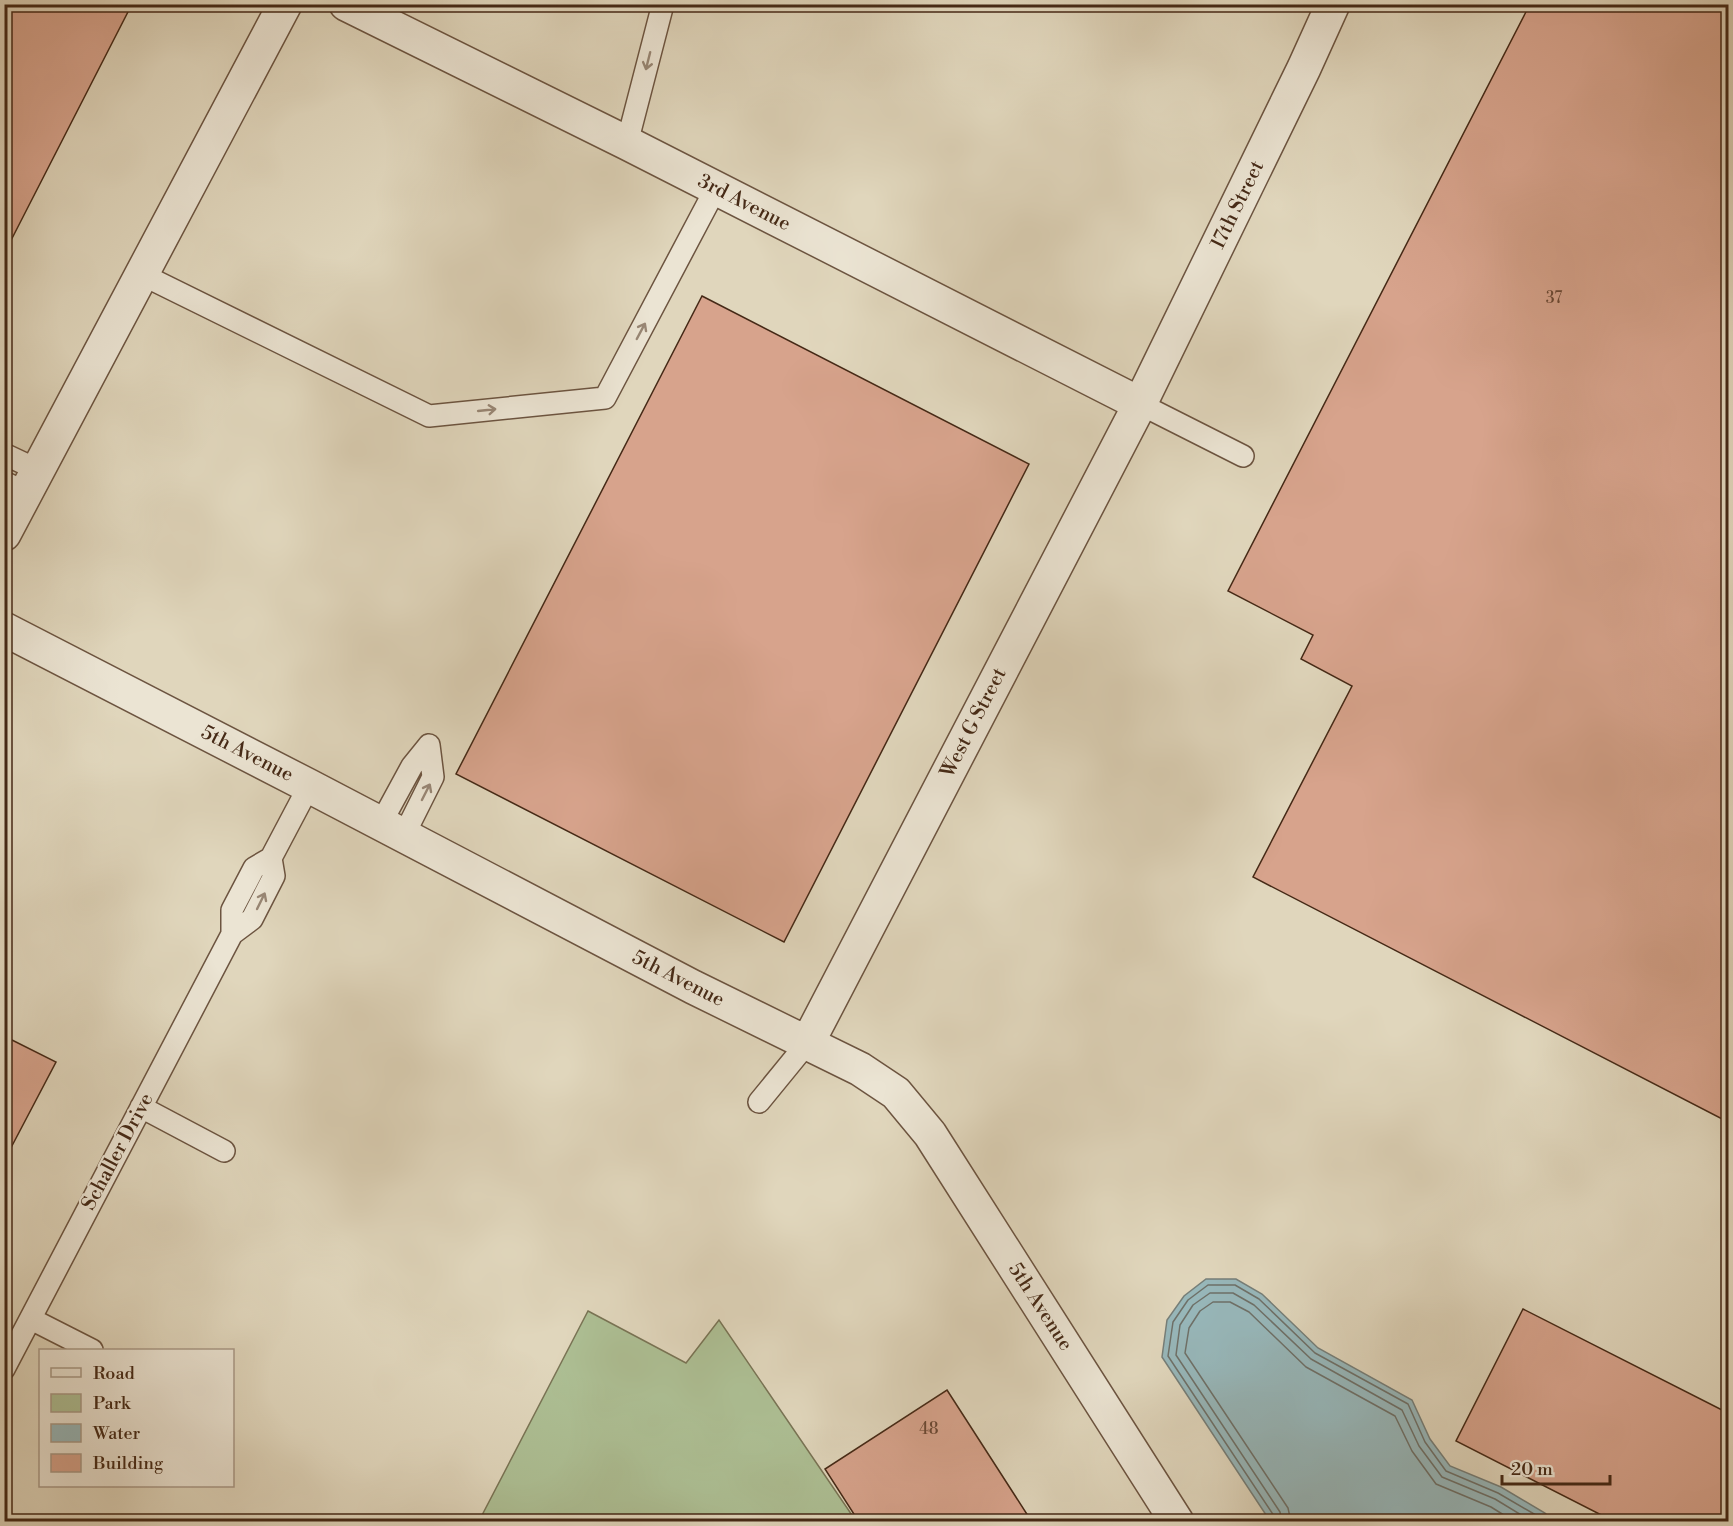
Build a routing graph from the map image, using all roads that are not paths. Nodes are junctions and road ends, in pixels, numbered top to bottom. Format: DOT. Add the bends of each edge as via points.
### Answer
graph roads {
  1 [pos="285,4"];
  2 [pos="346,4"];
  3 [pos="663,4"];
  4 [pos="1333,4"];
  5 [pos="627,143"];
  6 [pos="716,188"];
  7 [pos="143,274"];
  8 [pos="1140,404"];
  9 [pos="4,454"];
  10 [pos="1243,456"];
  11 [pos="23,482"];
  12 [pos="4,534"];
  13 [pos="4,629"];
  14 [pos="309,786"];
  15 [pos="808,1042"];
  16 [pos="759,1102"];
  17 [pos="141,1107"];
  18 [pos="224,1151"];
  19 [pos="31,1318"];
  20 [pos="90,1349"];
  21 [pos="4,1369"];
  22 [pos="1177,1521"];
  1 -- 7 [label="street"];
  2 -- 5 [label="street, 3rd Avenue"];
  3 -- 5 [label="lane, one-way"];
  4 -- 8 [label="street, 17th Street"];
  5 -- 6 [label="street, 3rd Avenue"];
  7 -- 6 [label="lane, one-way" via="429,416 605,398"];
  6 -- 8 [label="street, 3rd Avenue"];
  7 -- 11 [label="street"];
  8 -- 10 [label="lane"];
  8 -- 15 [label="street, West G Street"];
  9 -- 11 [label="lane"];
  11 -- 12 [label="street"];
  13 -- 14 [label="street, 5th Avenue"];
  14 -- 15 [label="street, 5th Avenue" via="693,987"];
  14 -- 17 [label="lane, Schaller Drive" via="271,858 254,868 232,910 232,934"];
  15 -- 16 [label="lane"];
  15 -- 22 [label="street, 5th Avenue" via="896,1093 930,1134"];
  17 -- 18 [label="lane"];
  17 -- 19 [label="lane, Schaller Drive"];
  19 -- 20 [label="lane"];
  19 -- 21 [label="lane, Schaller Drive"];
}
